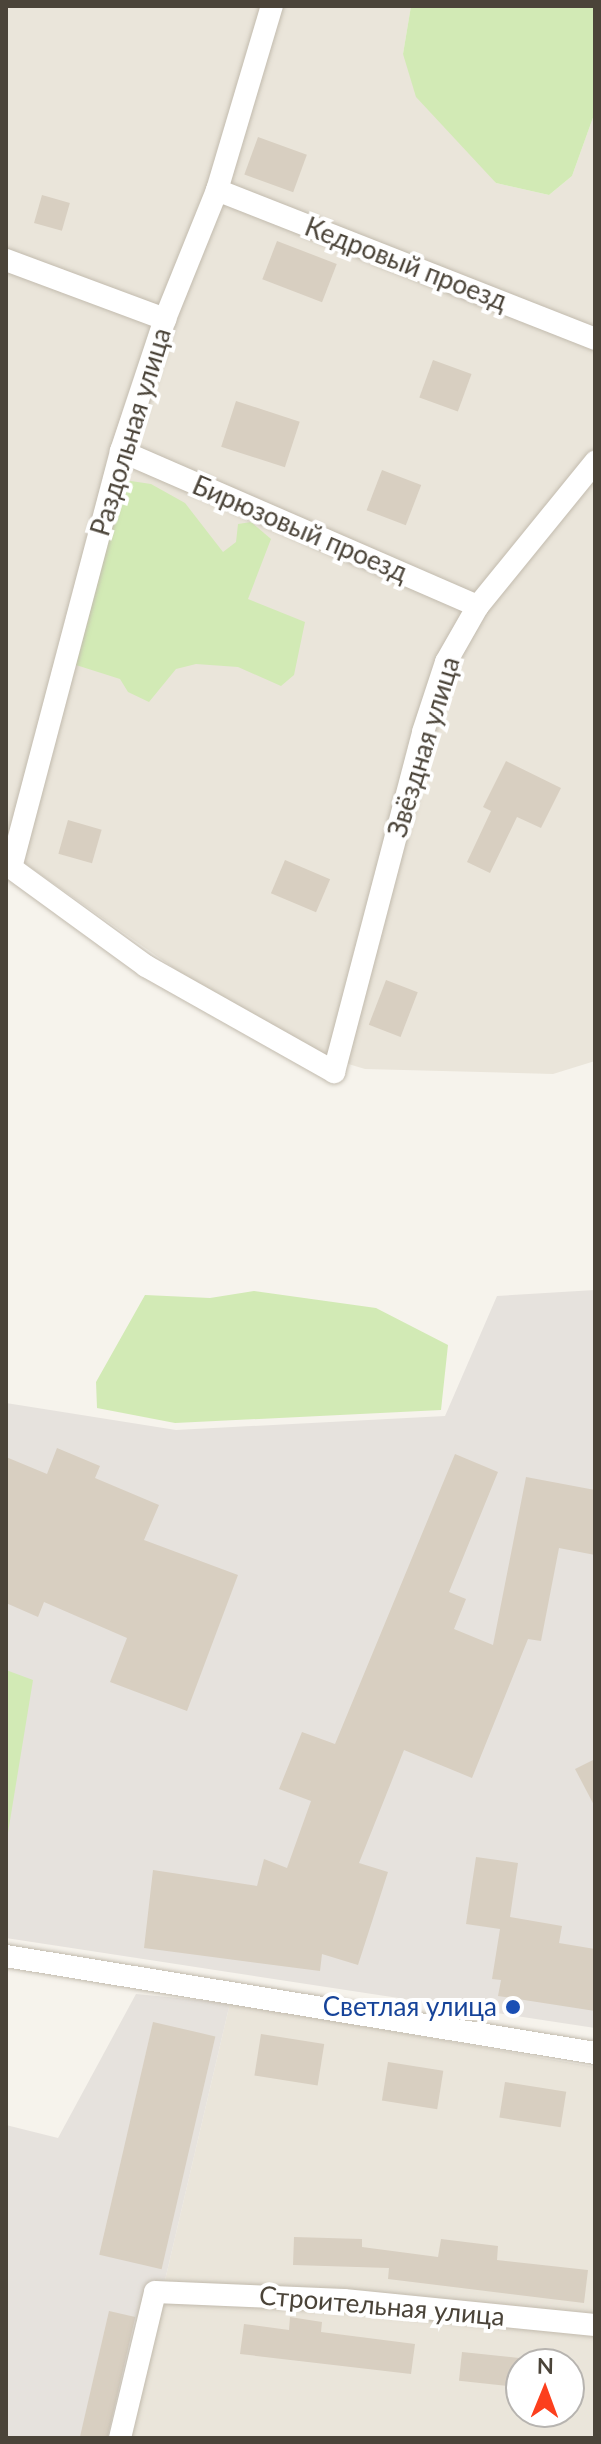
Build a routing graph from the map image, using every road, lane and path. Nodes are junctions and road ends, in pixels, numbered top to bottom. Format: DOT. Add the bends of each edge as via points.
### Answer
graph roads {
  1 [pos="272,6"];
  2 [pos="217,190"];
  3 [pos="6,260"];
  4 [pos="165,319"];
  5 [pos="595,339"];
  6 [pos="121,451"];
  7 [pos="595,462"];
  8 [pos="478,606"];
  9 [pos="9,864"];
  10 [pos="6,1956"];
  11 [pos="595,2053"];
  12 [pos="595,2325"];
  13 [pos="120,2438"];
  1 -- 2 [label="street, Раздольная улица"];
  2 -- 4 [label="street, Раздольная улица"];
  2 -- 5 [label="street, Кедровый проезд"];
  3 -- 4 [label="street"];
  4 -- 6 [label="street, Раздольная улица"];
  6 -- 8 [label="street, Бирюзовый проезд"];
  6 -- 9 [label="street, Раздольная улица"];
  7 -- 8 [label="street, Звёздная улица"];
  8 -- 9 [label="street, Звёздная улица" via="446,662 423,732 334,1072 146,966"];
  10 -- 11 [label="street"];
  12 -- 13 [label="street, Строительная улица" via="344,2300 155,2292"];
}
